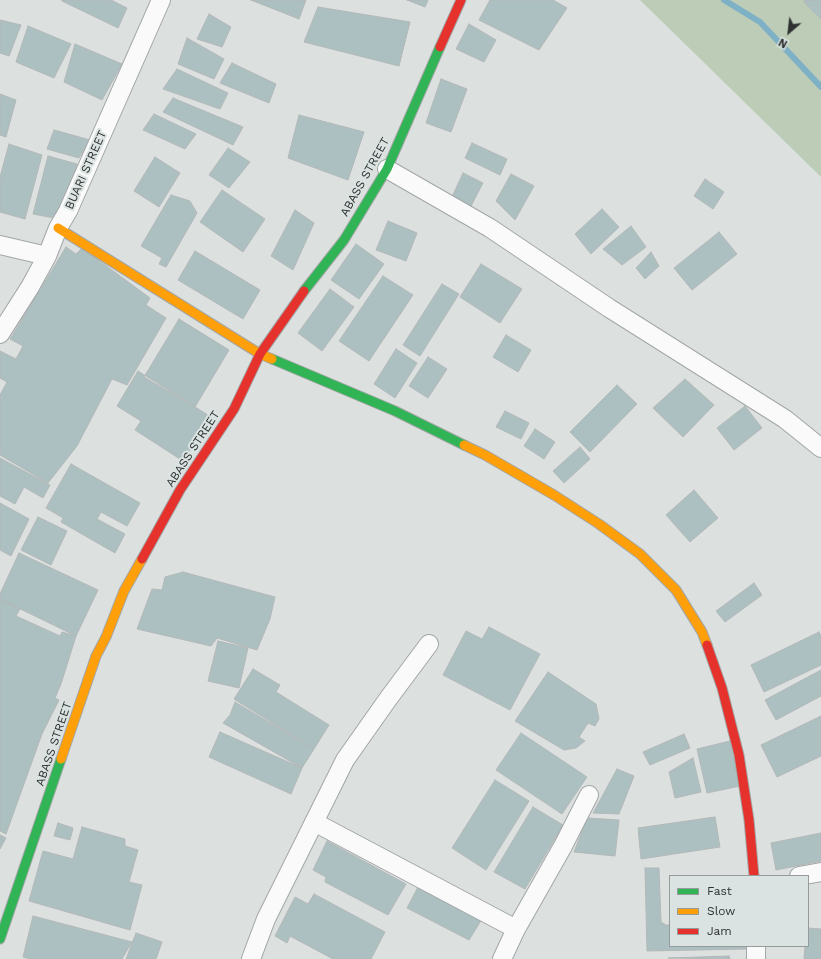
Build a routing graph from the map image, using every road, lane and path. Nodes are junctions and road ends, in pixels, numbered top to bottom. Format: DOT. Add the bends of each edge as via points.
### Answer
graph roads {
  1 [pos="161,0"];
  2 [pos="461,0"];
  3 [pos="386,169"];
  4 [pos="58,228"];
  5 [pos="0,245"];
  6 [pos="47,256"];
  7 [pos="0,334"];
  8 [pos="260,354"];
  9 [pos="821,448"];
  10 [pos="429,644"];
  11 [pos="589,795"];
  12 [pos="314,822"];
  13 [pos="821,872"];
  14 [pos="754,875"];
  15 [pos="804,875"];
  16 [pos="516,929"];
  17 [pos="1,932"];
  18 [pos="756,947"];
  19 [pos="251,959"];
  20 [pos="502,959"];
  21 [pos="756,959"];
  1 -- 4 [label="street, BUARI STREET" via="68,211"];
  2 -- 3 [label="street, ABASS STREET"];
  3 -- 8 [label="street, ABASS STREET" via="344,240"];
  3 -- 9 [label="street" via="490,228 609,308 785,419"];
  4 -- 6 [label="street, BUARI STREET"];
  4 -- 8 [label="street"];
  5 -- 6 [label="street"];
  6 -- 7 [label="street, BUARI STREET"];
  8 -- 14 [label="street" via="395,411 485,455 599,524 640,554 676,590 702,632 722,688 740,755"];
  8 -- 17 [label="street, ABASS STREET" via="234,409 180,490 124,591 96,656"];
  10 -- 12 [label="street" via="345,760"];
  11 -- 16 [label="street"];
  12 -- 16 [label="street"];
  12 -- 19 [label="street" via="266,919"];
  13 -- 15 [label="street"];
  16 -- 20 [label="street"];
  18 -- 21 [label="street"];
}
